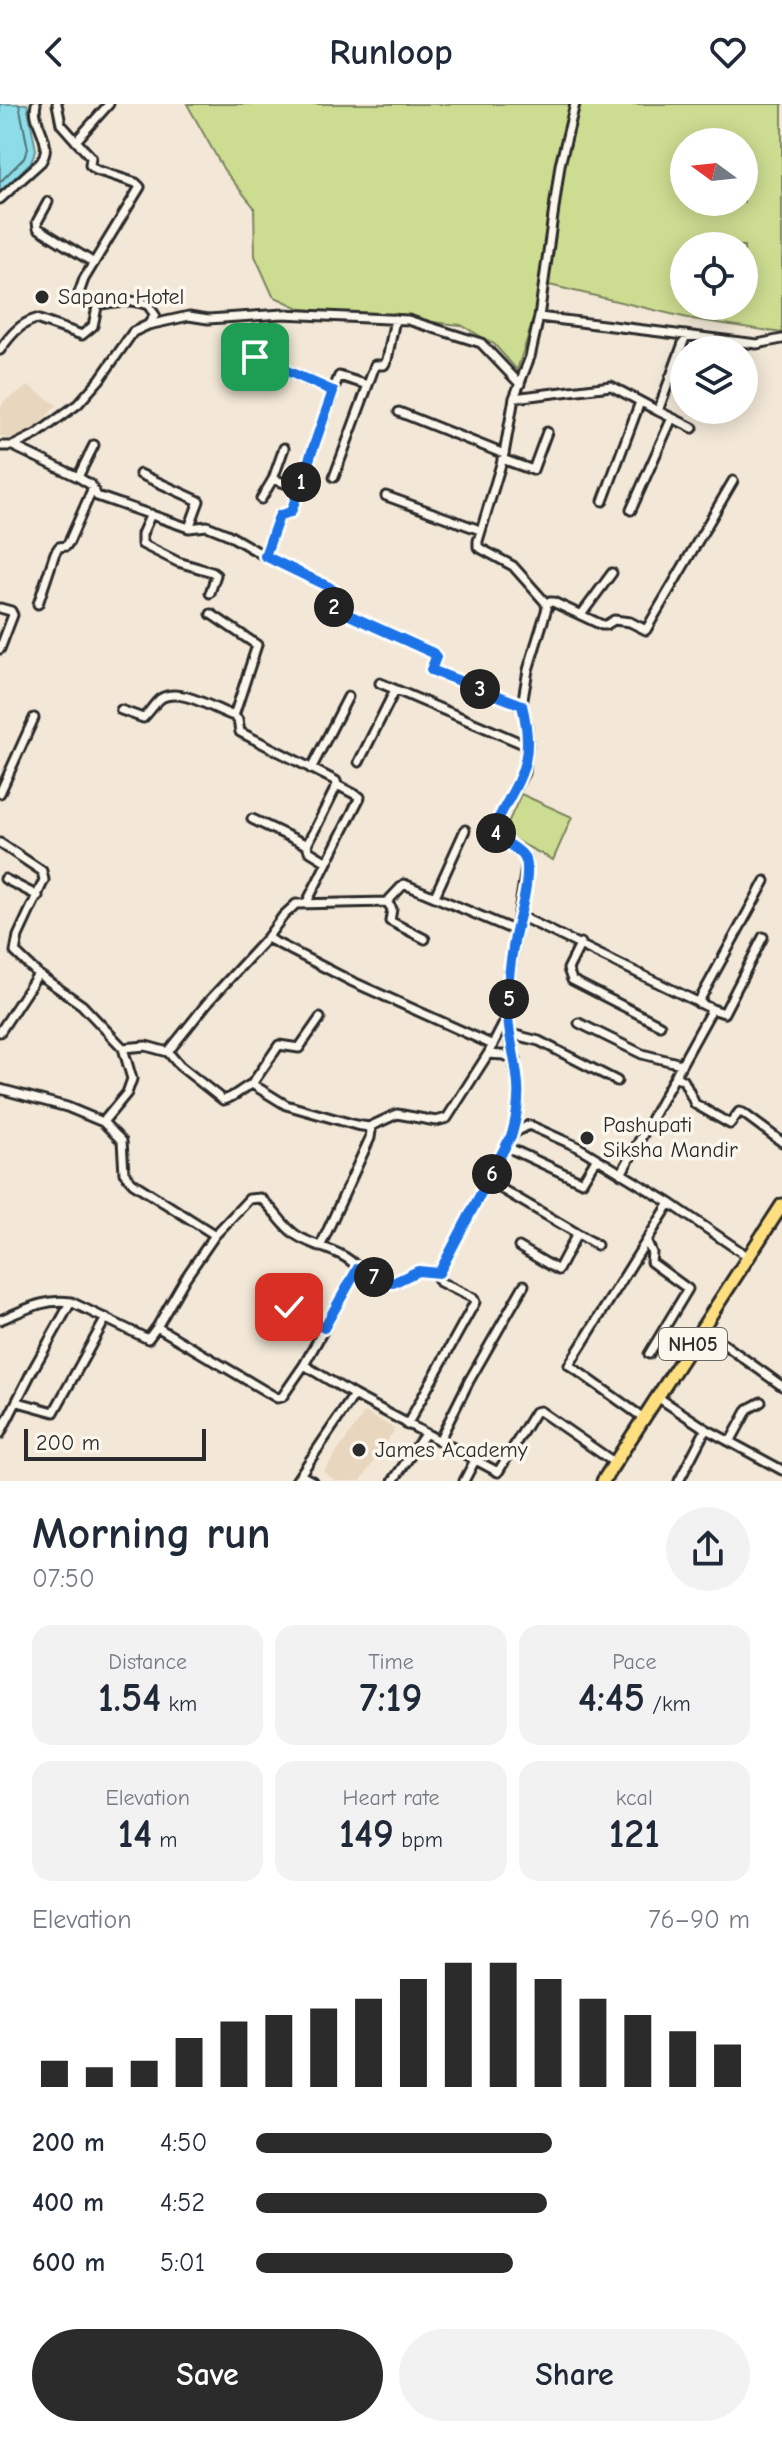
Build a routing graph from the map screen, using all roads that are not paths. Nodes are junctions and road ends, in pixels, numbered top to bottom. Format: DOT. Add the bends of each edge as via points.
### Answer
graph roads {
  1 [pos="36,104"];
  2 [pos="57,104"];
  3 [pos="109,104"];
  4 [pos="575,104"];
  5 [pos="76,141"];
  6 [pos="0,199"];
  7 [pos="48,202"];
  8 [pos="94,263"];
  9 [pos="97,307"];
  10 [pos="539,317"];
  11 [pos="395,319"];
  12 [pos="148,325"];
  13 [pos="686,335"];
  14 [pos="782,339"];
  15 [pos="0,350"];
  16 [pos="255,357"];
  17 [pos="670,377"];
  18 [pos="520,384"];
  19 [pos="368,385"];
  20 [pos="333,391"];
  21 [pos="514,398"];
  22 [pos="640,402"];
  23 [pos="658,411"];
  24 [pos="399,412"];
  25 [pos="670,417"];
  26 [pos="670,422"];
  27 [pos="685,424"];
  28 [pos="693,428"];
  29 [pos="547,432"];
  30 [pos="94,445"];
  31 [pos="0,446"];
  32 [pos="13,446"];
  33 [pos="284,448"];
  34 [pos="503,457"];
  35 [pos="140,474"];
  36 [pos="78,477"];
  37 [pos="334,477"];
  38 [pos="273,479"];
  39 [pos="733,481"];
  40 [pos="299,488"];
  41 [pos="93,489"];
  42 [pos="386,496"];
  43 [pos="261,499"];
  44 [pos="603,501"];
  45 [pos="631,510"];
  46 [pos="151,514"];
  47 [pos="189,528"];
  48 [pos="480,530"];
  49 [pos="265,556"];
  50 [pos="612,573"];
  51 [pos="210,593"];
  52 [pos="545,602"];
  53 [pos="38,604"];
  54 [pos="0,608"];
  55 [pos="211,614"];
  56 [pos="581,615"];
  57 [pos="0,649"];
  58 [pos="380,683"];
  59 [pos="395,690"];
  60 [pos="348,697"];
  61 [pos="522,705"];
  62 [pos="121,710"];
  63 [pos="234,716"];
  64 [pos="34,718"];
  65 [pos="528,746"];
  66 [pos="359,762"];
  67 [pos="311,769"];
  68 [pos="337,785"];
  69 [pos="0,793"];
  70 [pos="252,819"];
  71 [pos="465,830"];
  72 [pos="0,843"];
  73 [pos="307,845"];
  74 [pos="327,862"];
  75 [pos="5,879"];
  76 [pos="765,881"];
  77 [pos="38,896"];
  78 [pos="435,896"];
  79 [pos="307,902"];
  80 [pos="387,902"];
  81 [pos="520,916"];
  82 [pos="516,931"];
  83 [pos="763,937"];
  84 [pos="267,938"];
  85 [pos="425,939"];
  86 [pos="581,943"];
  87 [pos="38,974"];
  88 [pos="698,1003"];
  89 [pos="712,1009"];
  90 [pos="507,1017"];
  91 [pos="320,1018"];
  92 [pos="579,1023"];
  93 [pos="660,1025"];
  94 [pos="0,1032"];
  95 [pos="511,1034"];
  96 [pos="493,1045"];
  97 [pos="123,1048"];
  98 [pos="168,1052"];
  99 [pos="488,1054"];
  100 [pos="516,1059"];
  101 [pos="681,1064"];
  102 [pos="675,1076"];
  103 [pos="617,1081"];
  104 [pos="252,1084"];
  105 [pos="0,1089"];
  106 [pos="519,1111"];
  107 [pos="103,1122"];
  108 [pos="529,1125"];
  109 [pos="369,1127"];
  110 [pos="512,1134"];
  111 [pos="782,1142"];
  112 [pos="507,1147"];
  113 [pos="596,1159"];
  114 [pos="621,1174"];
  115 [pos="488,1181"];
  116 [pos="670,1203"];
  117 [pos="782,1205"];
  118 [pos="577,1234"];
  119 [pos="215,1235"];
  120 [pos="647,1242"];
  121 [pos="597,1245"];
  122 [pos="320,1247"];
  123 [pos="519,1247"];
  124 [pos="747,1256"];
  125 [pos="358,1268"];
  126 [pos="436,1274"];
  127 [pos="524,1285"];
  128 [pos="272,1295"];
  129 [pos="71,1302"];
  130 [pos="106,1318"];
  131 [pos="0,1320"];
  132 [pos="157,1327"];
  133 [pos="324,1328"];
  134 [pos="703,1329"];
  135 [pos="649,1354"];
  136 [pos="304,1365"];
  137 [pos="782,1386"];
  138 [pos="354,1395"];
  139 [pos="659,1398"];
  140 [pos="18,1402"];
  141 [pos="761,1402"];
  142 [pos="645,1419"];
  143 [pos="407,1425"];
  144 [pos="706,1429"];
  145 [pos="0,1434"];
  146 [pos="425,1434"];
  147 [pos="439,1441"];
  148 [pos="730,1442"];
  149 [pos="474,1462"];
  150 [pos="615,1463"];
  151 [pos="782,1470"];
  152 [pos="299,1478"];
  153 [pos="312,1481"];
  154 [pos="393,1481"];
  155 [pos="464,1481"];
  156 [pos="603,1481"];
  157 [pos="679,1481"];
  1 -- 6 [label="street" via="46,154"];
  2 -- 5 [label="street" via="61,124"];
  3 -- 5 [label="street"];
  4 -- 10 [label="street" via="560,165"];
  5 -- 8 [label="street" via="96,170 140,187"];
  7 -- 8 [label="street" via="38,228"];
  8 -- 9 [label="street" via="79,293"];
  9 -- 12 [label="street" via="126,301 148,305 155,315"];
  9 -- 15 [label="street" via="93,326 82,335 36,319 18,328"];
  10 -- 13 [label="street"];
  10 -- 18 [label="street"];
  11 -- 12 [label="street" via="189,316"];
  11 -- 18 [label="street" via="481,343"];
  11 -- 19 [label="street" via="387,360 375,365"];
  12 -- 32 [label="street" via="133,332 78,404"];
  13 -- 14 [label="street" via="757,344"];
  16 -- 20 [label="street"];
  17 -- 23 [label="street"];
  18 -- 21 [label="street"];
  19 -- 20 [label="street" via="339,376"];
  19 -- 37 [label="street"];
  20 -- 40 [label="street"];
  21 -- 22 [label="street" via="611,386"];
  21 -- 34 [label="street"];
  22 -- 23 [label="street"];
  22 -- 44 [label="street"];
  23 -- 25 [label="street"];
  24 -- 34 [label="street"];
  26 -- 45 [label="street"];
  27 -- 28 [label="street"];
  29 -- 34 [label="street" via="533,470"];
  30 -- 36 [label="street"];
  31 -- 32 [label="street"];
  32 -- 36 [label="street"];
  33 -- 38 [label="street"];
  34 -- 48 [label="street"];
  35 -- 47 [label="street" via="199,501"];
  36 -- 41 [label="street"];
  38 -- 40 [label="street"];
  38 -- 43 [label="street"];
  39 -- 56 [label="street" via="646,630 614,620 602,625"];
  40 -- 49 [label="street" via="289,514 280,515"];
  41 -- 46 [label="street" via="97,496"];
  41 -- 53 [label="street" via="69,542 55,553"];
  42 -- 48 [label="street"];
  46 -- 47 [label="street"];
  46 -- 51 [label="street" via="142,544 212,572 216,575"];
  47 -- 49 [label="street" via="207,526"];
  48 -- 52 [label="street" via="478,547 513,566"];
  49 -- 61 [label="street" via="329,587 338,610 433,653 431,670"];
  50 -- 56 [label="street"];
  52 -- 56 [label="street"];
  52 -- 61 [label="street"];
  54 -- 57 [label="street" via="13,615"];
  55 -- 63 [label="street" via="257,645"];
  58 -- 59 [label="street"];
  59 -- 65 [label="street"];
  59 -- 66 [label="street"];
  60 -- 67 [label="street"];
  61 -- 65 [label="street"];
  62 -- 63 [label="street" via="146,718 155,704 175,693"];
  63 -- 67 [label="street" via="240,732"];
  64 -- 69 [label="street"];
  65 -- 81 [label="street" via="524,773 495,825 498,836 527,861"];
  67 -- 68 [label="street"];
  68 -- 73 [label="street"];
  68 -- 74 [label="street" via="360,797"];
  70 -- 73 [label="street"];
  71 -- 78 [label="street"];
  72 -- 77 [label="street" via="42,871"];
  73 -- 74 [label="street"];
  74 -- 79 [label="street"];
  75 -- 77 [label="street"];
  76 -- 88 [label="street"];
  77 -- 87 [label="street" via="15,952"];
  78 -- 80 [label="street" via="404,884"];
  78 -- 82 [label="street"];
  79 -- 80 [label="street"];
  79 -- 84 [label="street" via="296,904"];
  80 -- 85 [label="street" via="390,921"];
  81 -- 82 [label="street"];
  81 -- 86 [label="street"];
  82 -- 90 [label="street"];
  83 -- 89 [label="street" via="724,1013"];
  84 -- 96 [label="street"];
  84 -- 98 [label="street"];
  86 -- 88 [label="street"];
  86 -- 93 [label="street" via="568,969 572,980"];
  87 -- 94 [label="street"];
  87 -- 97 [label="street" via="82,1005"];
  88 -- 89 [label="street"];
  89 -- 101 [label="street"];
  90 -- 95 [label="street"];
  90 -- 96 [label="street"];
  91 -- 104 [label="street" via="299,1048 279,1045"];
  92 -- 101 [label="street" via="642,1054"];
  95 -- 100 [label="street"];
  95 -- 103 [label="street" via="539,1041"];
  96 -- 99 [label="street"];
  97 -- 98 [label="street" via="146,1046"];
  97 -- 107 [label="street" via="132,1079"];
  98 -- 104 [label="street" via="223,1100"];
  99 -- 100 [label="street"];
  99 -- 109 [label="street" via="447,1118 397,1114"];
  100 -- 106 [label="street"];
  101 -- 102 [label="street"];
  102 -- 111 [label="street" via="684,1081 695,1104 730,1124 743,1113"];
  102 -- 114 [label="street"];
  104 -- 109 [label="street" via="286,1105"];
  105 -- 107 [label="street"];
  106 -- 108 [label="street"];
  106 -- 110 [label="street"];
  107 -- 119 [label="street" via="122,1141 124,1173 133,1183"];
  108 -- 110 [label="street"];
  108 -- 113 [label="street"];
  109 -- 122 [label="street" via="370,1138"];
  110 -- 112 [label="street"];
  112 -- 113 [label="street" via="582,1182"];
  112 -- 115 [label="street"];
  113 -- 114 [label="street"];
  114 -- 116 [label="street"];
  115 -- 118 [label="street"];
  115 -- 126 [label="street"];
  116 -- 120 [label="street"];
  116 -- 124 [label="street"];
  117 -- 124 [label="main road, NH05"];
  118 -- 121 [label="street"];
  118 -- 123 [label="street" via="558,1270"];
  119 -- 122 [label="street" via="255,1198 273,1207 296,1235"];
  119 -- 132 [label="street"];
  120 -- 135 [label="street" via="651,1262 688,1289"];
  120 -- 142 [label="street" via="569,1365"];
  122 -- 125 [label="street"];
  124 -- 134 [label="main road, NH05"];
  125 -- 126 [label="street" via="393,1283 418,1271"];
  125 -- 133 [label="street"];
  126 -- 143 [label="street" via="440,1282 475,1302"];
  127 -- 147 [label="street"];
  128 -- 133 [label="street"];
  129 -- 130 [label="street"];
  129 -- 131 [label="street" via="37,1303"];
  129 -- 140 [label="street"];
  130 -- 132 [label="street" via="148,1339"];
  130 -- 140 [label="street" via="54,1412"];
  132 -- 136 [label="street" via="277,1398"];
  133 -- 136 [label="street"];
  134 -- 137 [label="street"];
  134 -- 139 [label="main road, NH05"];
  136 -- 138 [label="street"];
  138 -- 143 [label="street"];
  138 -- 152 [label="street"];
  139 -- 142 [label="main road, NH05"];
  139 -- 144 [label="street"];
  140 -- 145 [label="street"];
  141 -- 148 [label="street" via="748,1409"];
  142 -- 150 [label="main road, NH05"];
  143 -- 146 [label="street"];
  144 -- 148 [label="street"];
  144 -- 157 [label="street"];
  146 -- 147 [label="street"];
  146 -- 154 [label="street"];
  147 -- 149 [label="street"];
  148 -- 151 [label="street"];
  149 -- 150 [label="street" via="498,1472 540,1411"];
  149 -- 155 [label="street"];
  150 -- 156 [label="main road, NH05"];
  152 -- 153 [label="street"];
}
